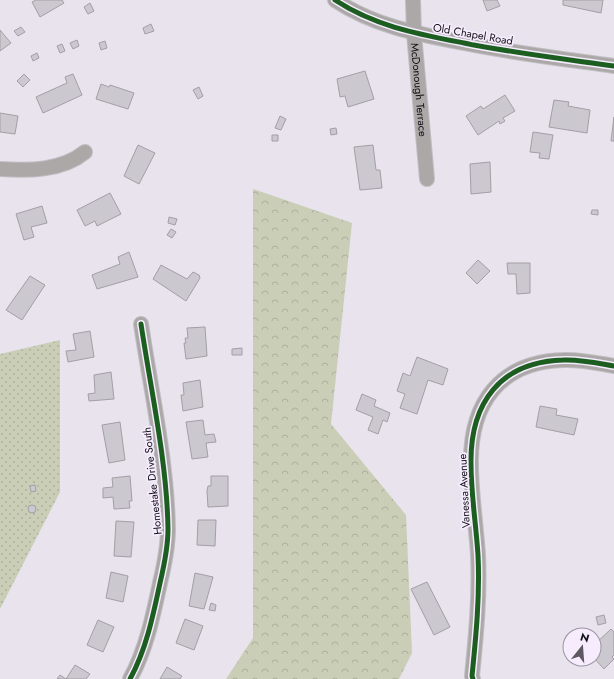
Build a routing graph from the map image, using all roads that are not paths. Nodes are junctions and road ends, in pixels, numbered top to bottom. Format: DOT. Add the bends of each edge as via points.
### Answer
graph roads {
  1 [pos="335,0"];
  2 [pos="413,0"];
  3 [pos="414,34"];
  4 [pos="614,66"];
  5 [pos="85,152"];
  6 [pos="0,169"];
  7 [pos="427,180"];
  8 [pos="141,324"];
  9 [pos="614,366"];
  10 [pos="130,679"];
  11 [pos="474,679"];
  1 -- 3 [label="street, Old Chapel Road" via="370,20"];
  2 -- 3 [label="street, McDonough Terrace"];
  3 -- 4 [label="street, Old Chapel Road" via="488,48"];
  3 -- 7 [label="street, McDonough Terrace"];
  5 -- 6 [label="street" via="59,165 19,171"];
  8 -- 10 [label="street, Homestake Drive South" via="164,474 168,530 164,566 151,625"];
  9 -- 11 [label="street, Vanessa Avenue" via="564,360 531,365 507,376 490,391 484,401 474,428 471,464 478,556 477,621 472,676"];
}
